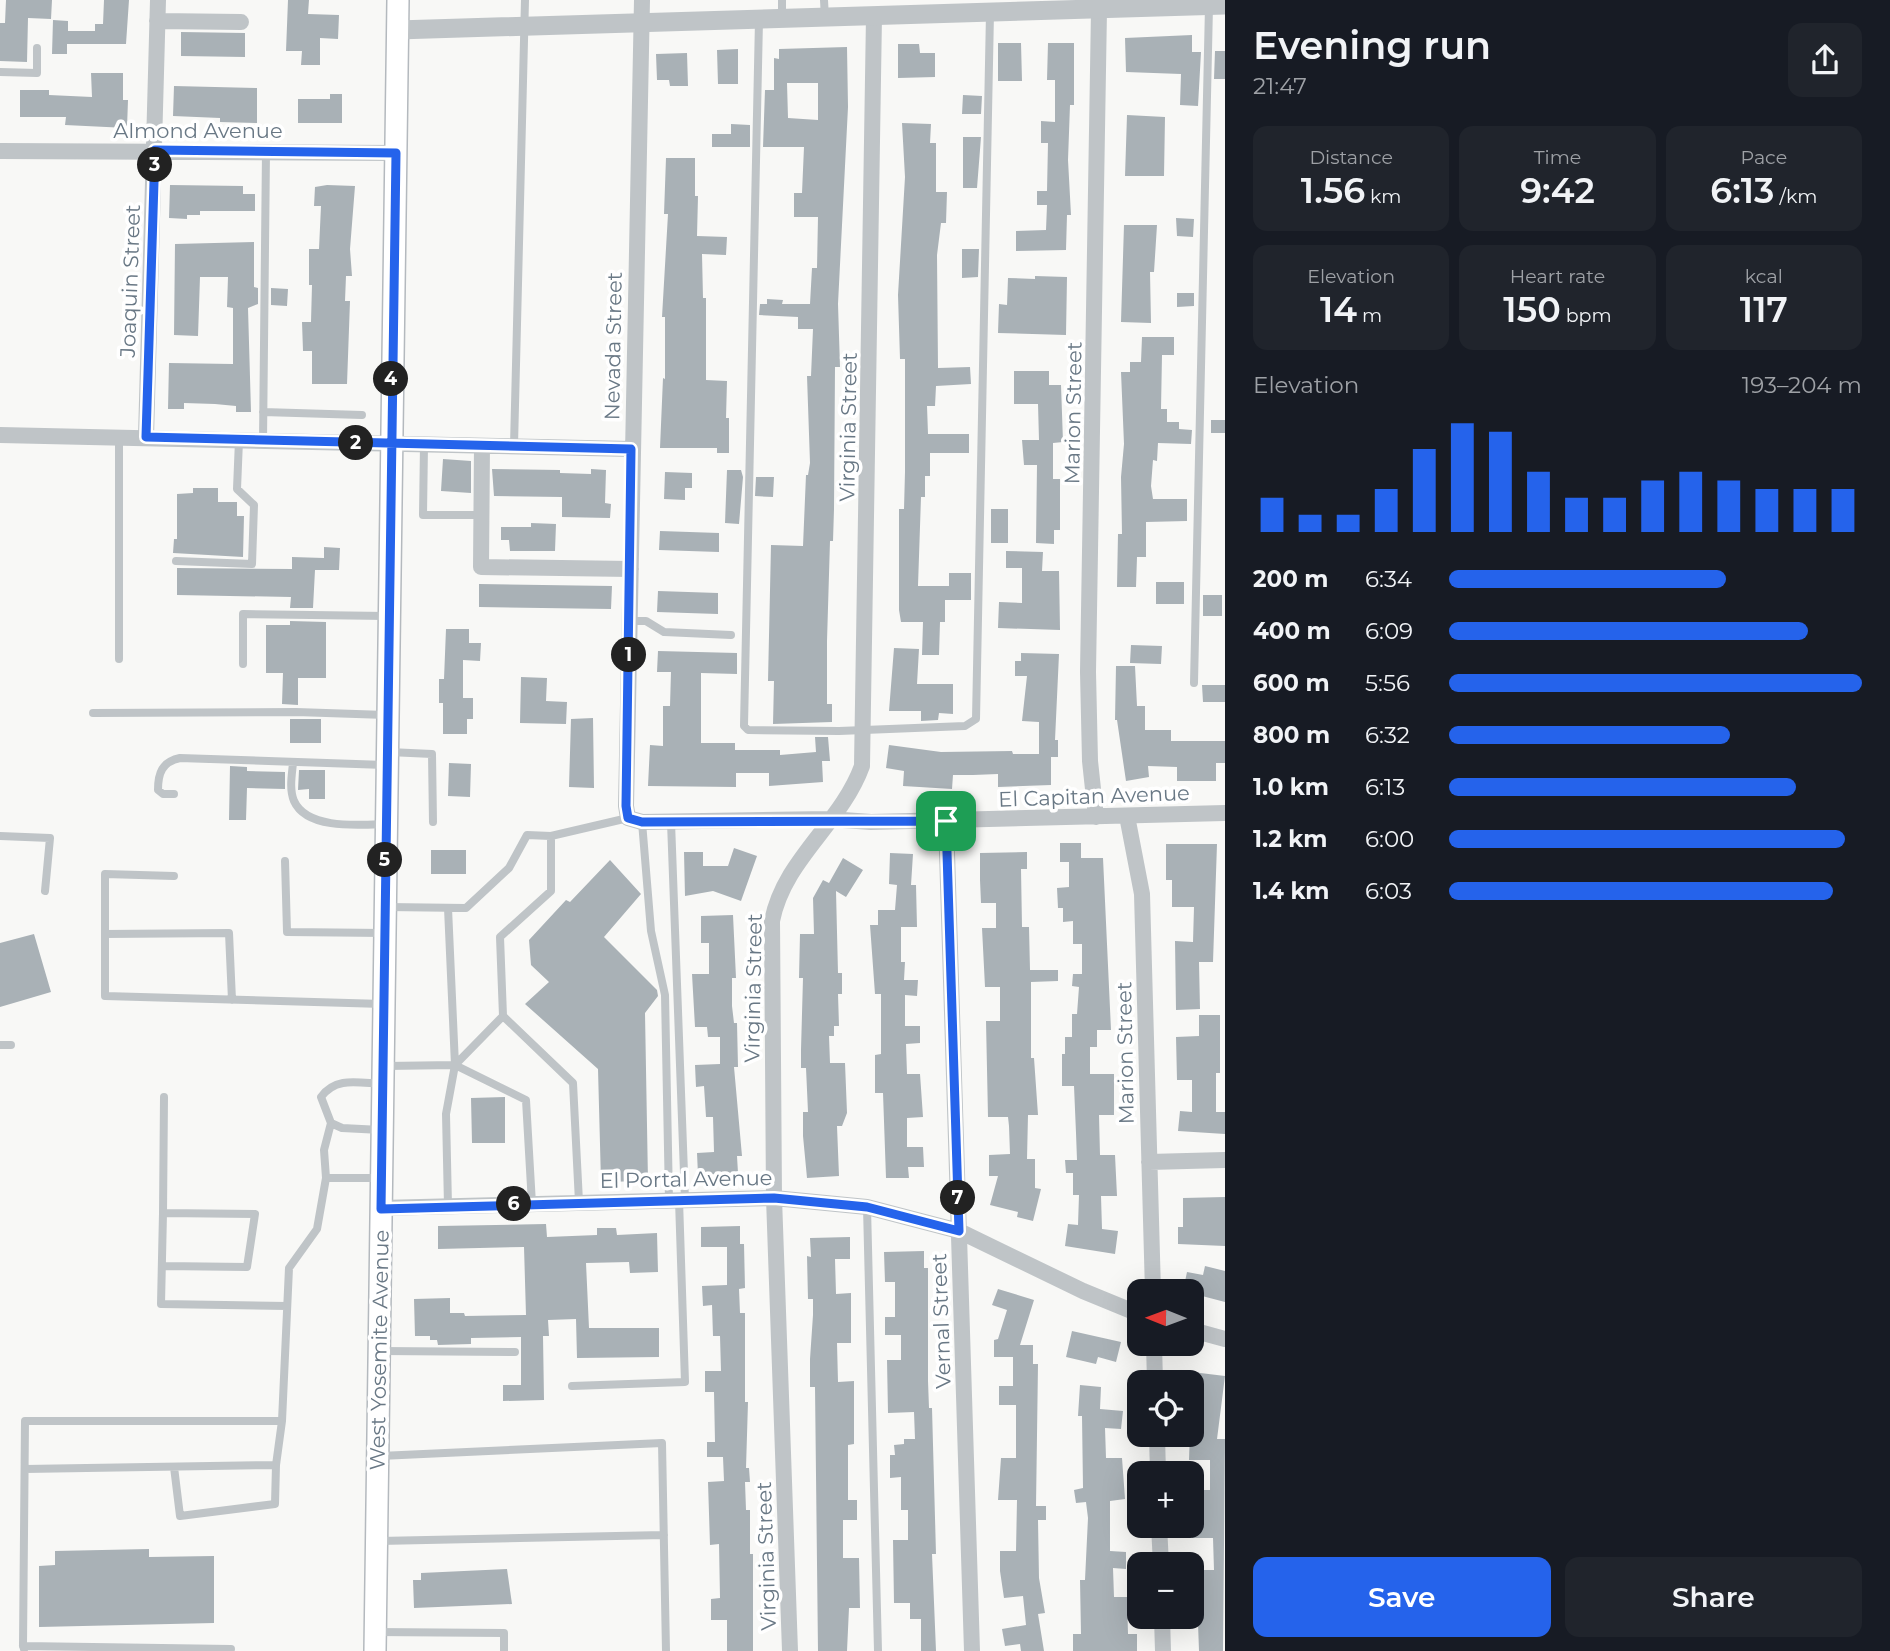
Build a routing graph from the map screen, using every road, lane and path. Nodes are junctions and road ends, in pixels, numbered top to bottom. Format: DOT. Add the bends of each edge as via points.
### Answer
graph roads {
  1 [pos="158,0"];
  2 [pos="398,0"];
  3 [pos="525,0"];
  4 [pos="642,0"];
  5 [pos="1179,3"];
  6 [pos="1063,5"];
  7 [pos="1217,6"];
  8 [pos="944,7"];
  9 [pos="782,9"];
  10 [pos="825,9"];
  11 [pos="1099,10"];
  12 [pos="990,12"];
  13 [pos="874,16"];
  14 [pos="760,20"];
  15 [pos="158,21"];
  16 [pos="241,22"];
  17 [pos="642,23"];
  18 [pos="524,26"];
  19 [pos="397,30"];
  20 [pos="37,48"];
  21 [pos="0,72"];
  22 [pos="155,150"];
  23 [pos="0,151"];
  24 [pos="266,151"];
  25 [pos="396,153"];
  26 [pos="263,412"];
  27 [pos="362,415"];
  28 [pos="0,435"];
  29 [pos="119,437"];
  30 [pos="146,437"];
  31 [pos="239,440"];
  32 [pos="263,441"];
  33 [pos="389,444"];
  34 [pos="424,445"];
  35 [pos="482,446"];
  36 [pos="514,446"];
  37 [pos="631,449"];
  38 [pos="482,515"];
  39 [pos="176,561"];
  40 [pos="631,569"];
  41 [pos="387,616"];
  42 [pos="630,621"];
  43 [pos="731,635"];
  44 [pos="119,659"];
  45 [pos="243,664"];
  46 [pos="1195,683"];
  47 [pos="93,713"];
  48 [pos="386,715"];
  49 [pos="865,728"];
  50 [pos="386,759"];
  51 [pos="293,763"];
  52 [pos="174,794"];
  53 [pos="1225,813"];
  54 [pos="1127,816"];
  55 [pos="1096,817"];
  56 [pos="635,820"];
  57 [pos="829,820"];
  58 [pos="946,821"];
  59 [pos="433,822"];
  60 [pos="671,822"];
  61 [pos="385,824"];
  62 [pos="0,836"];
  63 [pos="551,836"];
  64 [pos="285,860"];
  65 [pos="174,876"];
  66 [pos="46,891"];
  67 [pos="384,907"];
  68 [pos="448,908"];
  69 [pos="384,933"];
  70 [pos="105,934"];
  71 [pos="232,1000"];
  72 [pos="383,1004"];
  73 [pos="503,1016"];
  74 [pos="0,1045"];
  75 [pos="11,1045"];
  76 [pos="454,1065"];
  77 [pos="382,1075"];
  78 [pos="164,1097"];
  79 [pos="331,1123"];
  80 [pos="382,1130"];
  81 [pos="1225,1160"];
  82 [pos="1149,1162"];
  83 [pos="326,1178"];
  84 [pos="381,1178"];
  85 [pos="774,1198"];
  86 [pos="678,1200"];
  87 [pos="579,1202"];
  88 [pos="531,1204"];
  89 [pos="447,1206"];
  90 [pos="867,1207"];
  91 [pos="381,1209"];
  92 [pos="163,1213"];
  93 [pos="959,1231"];
  94 [pos="162,1266"];
  95 [pos="1153,1279"];
  96 [pos="287,1306"];
  97 [pos="1127,1309"];
  98 [pos="1204,1333"];
  99 [pos="1225,1339"];
  100 [pos="379,1351"];
  101 [pos="514,1352"];
  102 [pos="572,1386"];
  103 [pos="282,1421"];
  104 [pos="377,1456"];
  105 [pos="276,1465"];
  106 [pos="174,1467"];
  107 [pos="25,1469"];
  108 [pos="664,1535"];
  109 [pos="376,1542"];
  110 [pos="1162,1629"];
  111 [pos="375,1642"];
  112 [pos="24,1648"];
  113 [pos="231,1649"];
  114 [pos="504,1651"];
  115 [pos="666,1651"];
  116 [pos="790,1651"];
  117 [pos="878,1651"];
  118 [pos="972,1651"];
  119 [pos="1163,1651"];
  1 -- 15 [label="street, Joaquin Street"];
  2 -- 19 [label="main road, West Yosemite Avenue"];
  3 -- 18 [label="lane"];
  4 -- 17 [label="street, Nevada Street"];
  5 -- 7 [label="street"];
  5 -- 11 [label="street"];
  6 -- 11 [label="street"];
  6 -- 12 [label="street"];
  7 -- 46 [label="lane"];
  8 -- 12 [label="street"];
  8 -- 13 [label="street"];
  9 -- 10 [label="street"];
  9 -- 14 [label="street"];
  10 -- 13 [label="street"];
  11 -- 55 [label="street, Marion Street" via="1088,672"];
  12 -- 49 [label="lane" via="976,719 965,726"];
  13 -- 49 [label="street, Virginia Street"];
  14 -- 17 [label="street"];
  14 -- 49 [label="lane" via="744,726 748,730"];
  15 -- 16 [label="street"];
  15 -- 22 [label="street, Joaquin Street"];
  17 -- 18 [label="street"];
  17 -- 37 [label="street, Nevada Street"];
  18 -- 19 [label="street"];
  18 -- 36 [label="lane"];
  19 -- 25 [label="main road, West Yosemite Avenue"];
  20 -- 21 [label="lane" via="37,73"];
  22 -- 23 [label="street, Almond Avenue"];
  22 -- 24 [label="street, Almond Avenue"];
  22 -- 30 [label="street, Joaquin Street"];
  24 -- 25 [label="street, Almond Avenue"];
  24 -- 26 [label="lane"];
  25 -- 33 [label="main road, West Yosemite Avenue"];
  26 -- 27 [label="lane"];
  26 -- 32 [label="lane"];
  28 -- 29 [label="street"];
  29 -- 30 [label="street"];
  29 -- 44 [label="lane"];
  30 -- 31 [label="street"];
  31 -- 32 [label="street"];
  31 -- 39 [label="lane" via="237,489 254,505 252,564"];
  32 -- 33 [label="street"];
  33 -- 34 [label="street"];
  33 -- 41 [label="main road, West Yosemite Avenue"];
  34 -- 35 [label="street"];
  34 -- 38 [label="lane" via="423,515"];
  35 -- 36 [label="street"];
  35 -- 38 [label="street"];
  36 -- 37 [label="street"];
  37 -- 40 [label="street, Nevada Street"];
  38 -- 40 [label="street" via="481,567"];
  40 -- 42 [label="street, Nevada Street"];
  41 -- 45 [label="lane" via="243,614"];
  41 -- 48 [label="main road, West Yosemite Avenue"];
  42 -- 43 [label="lane" via="646,621 664,632"];
  42 -- 56 [label="street, Nevada Street" via="626,806"];
  47 -- 48 [label="lane"];
  48 -- 50 [label="main road, West Yosemite Avenue"];
  49 -- 57 [label="street, Virginia Street" via="862,766 854,788"];
  50 -- 51 [label="lane"];
  50 -- 59 [label="lane" via="432,754"];
  50 -- 61 [label="main road, West Yosemite Avenue"];
  51 -- 52 [label="lane" via="173,760 160,770 158,790"];
  51 -- 61 [label="lane" via="293,796 304,811 325,821"];
  53 -- 54 [label="street, El Capitan Avenue"];
  54 -- 55 [label="street, El Capitan Avenue"];
  54 -- 82 [label="street, Marion Street" via="1142,894"];
  55 -- 58 [label="street, El Capitan Avenue"];
  56 -- 60 [label="street, El Capitan Avenue"];
  56 -- 63 [label="lane"];
  56 -- 86 [label="lane" via="665,995"];
  57 -- 58 [label="street, El Capitan Avenue"];
  57 -- 60 [label="street, El Capitan Avenue"];
  57 -- 85 [label="street, Virginia Street" via="782,887 772,921"];
  58 -- 93 [label="street, Vernal Street"];
  60 -- 86 [label="lane"];
  61 -- 67 [label="main road, West Yosemite Avenue"];
  62 -- 66 [label="lane" via="50,838"];
  63 -- 68 [label="lane" via="527,835 509,868 466,908"];
  63 -- 73 [label="lane" via="551,891 500,937"];
  64 -- 69 [label="lane" via="287,932"];
  65 -- 70 [label="lane" via="105,874"];
  67 -- 68 [label="lane"];
  67 -- 69 [label="main road, West Yosemite Avenue"];
  68 -- 76 [label="lane"];
  69 -- 72 [label="main road, West Yosemite Avenue"];
  70 -- 71 [label="lane" via="105,996"];
  70 -- 71 [label="lane" via="229,933"];
  71 -- 72 [label="lane"];
  72 -- 77 [label="main road, West Yosemite Avenue"];
  73 -- 76 [label="lane"];
  73 -- 87 [label="lane" via="573,1083"];
  74 -- 75 [label="lane"];
  76 -- 77 [label="lane"];
  76 -- 88 [label="lane" via="526,1100"];
  76 -- 89 [label="lane" via="446,1114"];
  77 -- 79 [label="lane" via="329,1086 321,1097"];
  77 -- 80 [label="main road, West Yosemite Avenue"];
  78 -- 92 [label="lane"];
  79 -- 80 [label="lane"];
  79 -- 83 [label="lane" via="324,1150"];
  80 -- 84 [label="main road, West Yosemite Avenue"];
  81 -- 82 [label="street"];
  82 -- 95 [label="street, Marion Street"];
  83 -- 84 [label="lane"];
  83 -- 96 [label="lane" via="317,1229 289,1268"];
  84 -- 91 [label="main road, West Yosemite Avenue"];
  85 -- 86 [label="street, El Portal Avenue"];
  85 -- 90 [label="street, El Portal Avenue"];
  85 -- 116 [label="street, Virginia Street"];
  86 -- 87 [label="street, El Portal Avenue"];
  86 -- 102 [label="lane" via="685,1382"];
  87 -- 88 [label="street, El Portal Avenue"];
  88 -- 89 [label="street, El Portal Avenue"];
  89 -- 91 [label="street, El Portal Avenue"];
  90 -- 93 [label="street, El Portal Avenue"];
  90 -- 117 [label="lane"];
  91 -- 100 [label="main road, West Yosemite Avenue"];
  92 -- 94 [label="lane"];
  92 -- 94 [label="lane" via="255,1214 247,1268"];
  93 -- 97 [label="street, El Portal Avenue"];
  93 -- 118 [label="street, Vernal Street"];
  94 -- 96 [label="lane" via="161,1304"];
  96 -- 103 [label="lane"];
  98 -- 99 [label="street"];
  100 -- 101 [label="lane"];
  100 -- 104 [label="main road, West Yosemite Avenue"];
  103 -- 105 [label="lane"];
  103 -- 107 [label="lane" via="25,1422"];
  104 -- 108 [label="lane" via="662,1443"];
  104 -- 109 [label="main road, West Yosemite Avenue"];
  105 -- 106 [label="lane"];
  105 -- 106 [label="lane" via="275,1504 180,1516"];
  106 -- 107 [label="lane"];
  107 -- 112 [label="lane"];
  108 -- 109 [label="lane"];
  108 -- 115 [label="lane"];
  109 -- 111 [label="main road, West Yosemite Avenue"];
  110 -- 119 [label="street"];
  111 -- 114 [label="lane" via="504,1633"];
  112 -- 113 [label="lane"];
}
